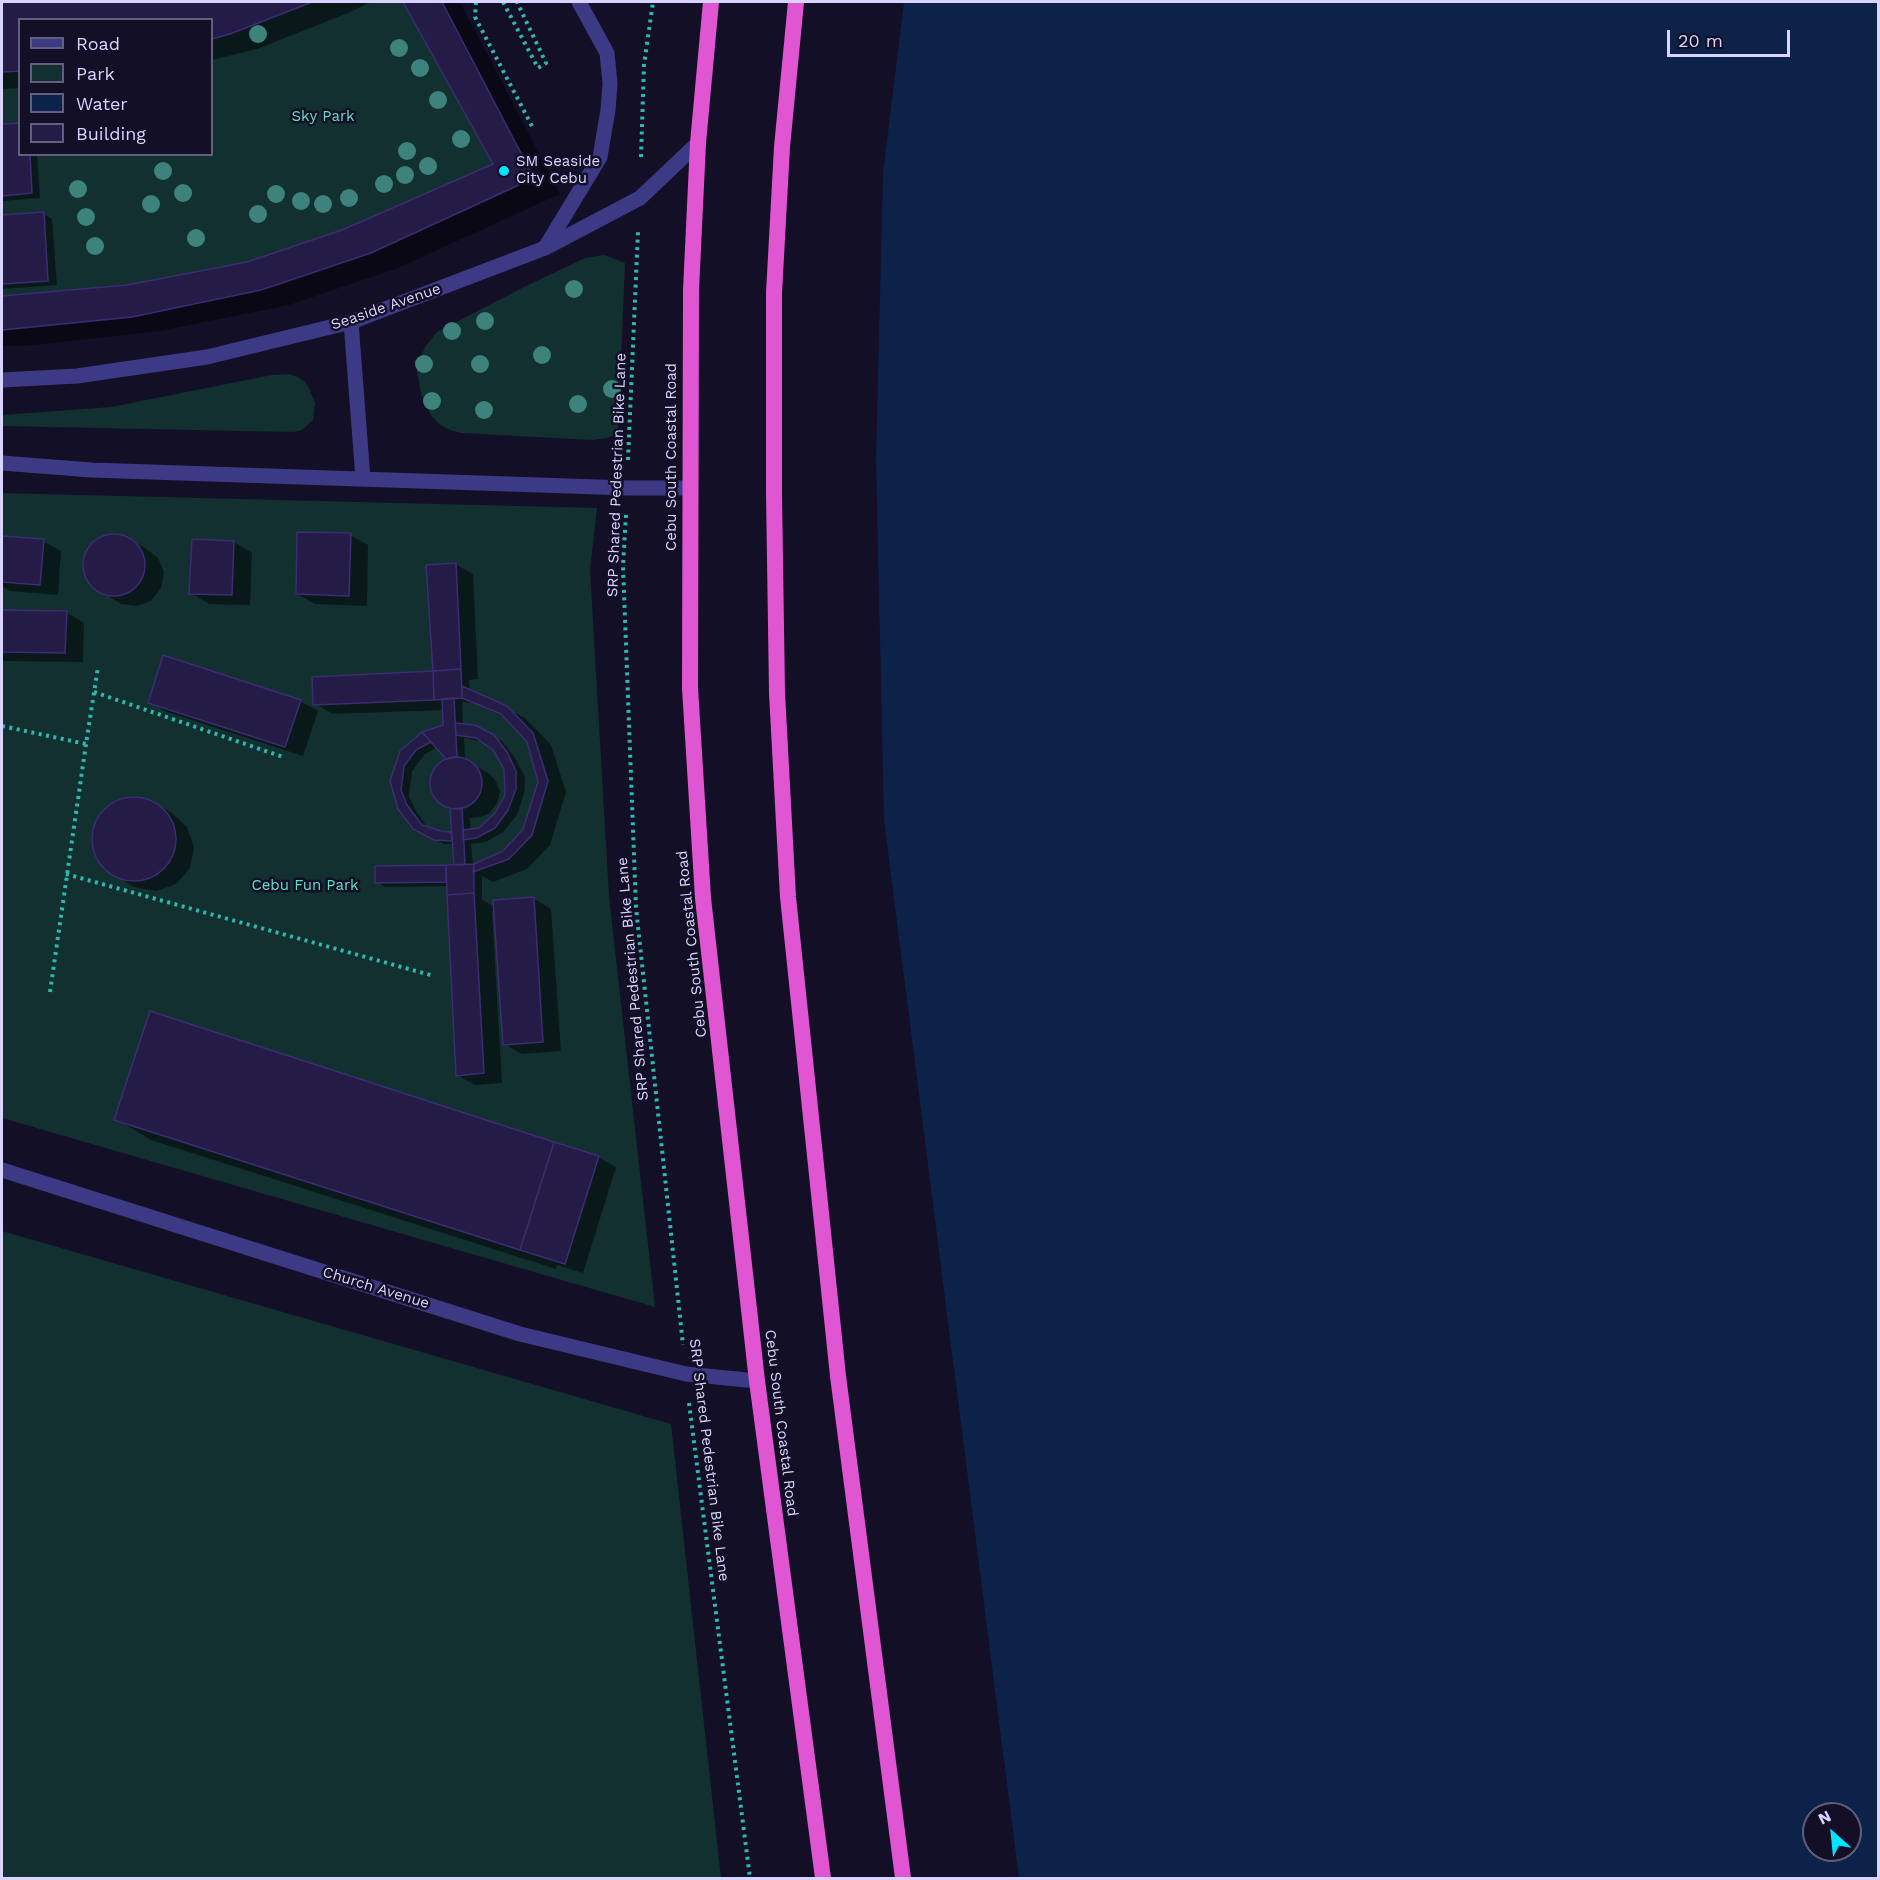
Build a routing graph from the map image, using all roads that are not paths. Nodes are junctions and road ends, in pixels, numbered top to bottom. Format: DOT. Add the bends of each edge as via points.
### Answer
graph roads {
  1 [pos="579,2"];
  2 [pos="711,2"];
  3 [pos="796,2"];
  4 [pos="698,143"];
  5 [pos="545,248"];
  6 [pos="351,322"];
  7 [pos="2,380"];
  8 [pos="2,463"];
  9 [pos="363,479"];
  10 [pos="690,488"];
  11 [pos="2,1170"];
  12 [pos="757,1381"];
  13 [pos="823,1878"];
  14 [pos="903,1878"];
  1 -- 5 [label="street" via="607,53 608,110 600,157"];
  2 -- 4 [label="highway, Cebu South Coastal Road"];
  3 -- 14 [label="highway" via="782,147 774,293 777,693 788,897 838,1376"];
  4 -- 5 [label="street, Seaside Avenue" via="640,198"];
  4 -- 10 [label="highway, Cebu South Coastal Road" via="691,290"];
  5 -- 6 [label="street, Seaside Avenue"];
  6 -- 7 [label="street, Seaside Avenue" via="207,357 77,376"];
  6 -- 9 [label="street"];
  8 -- 9 [label="street" via="91,470"];
  9 -- 10 [label="street"];
  10 -- 12 [label="highway, Cebu South Coastal Road" via="690,688 703,898"];
  11 -- 12 [label="street, Church Avenue" via="520,1334 686,1374"];
  12 -- 13 [label="highway, Cebu South Coastal Road"];
}
